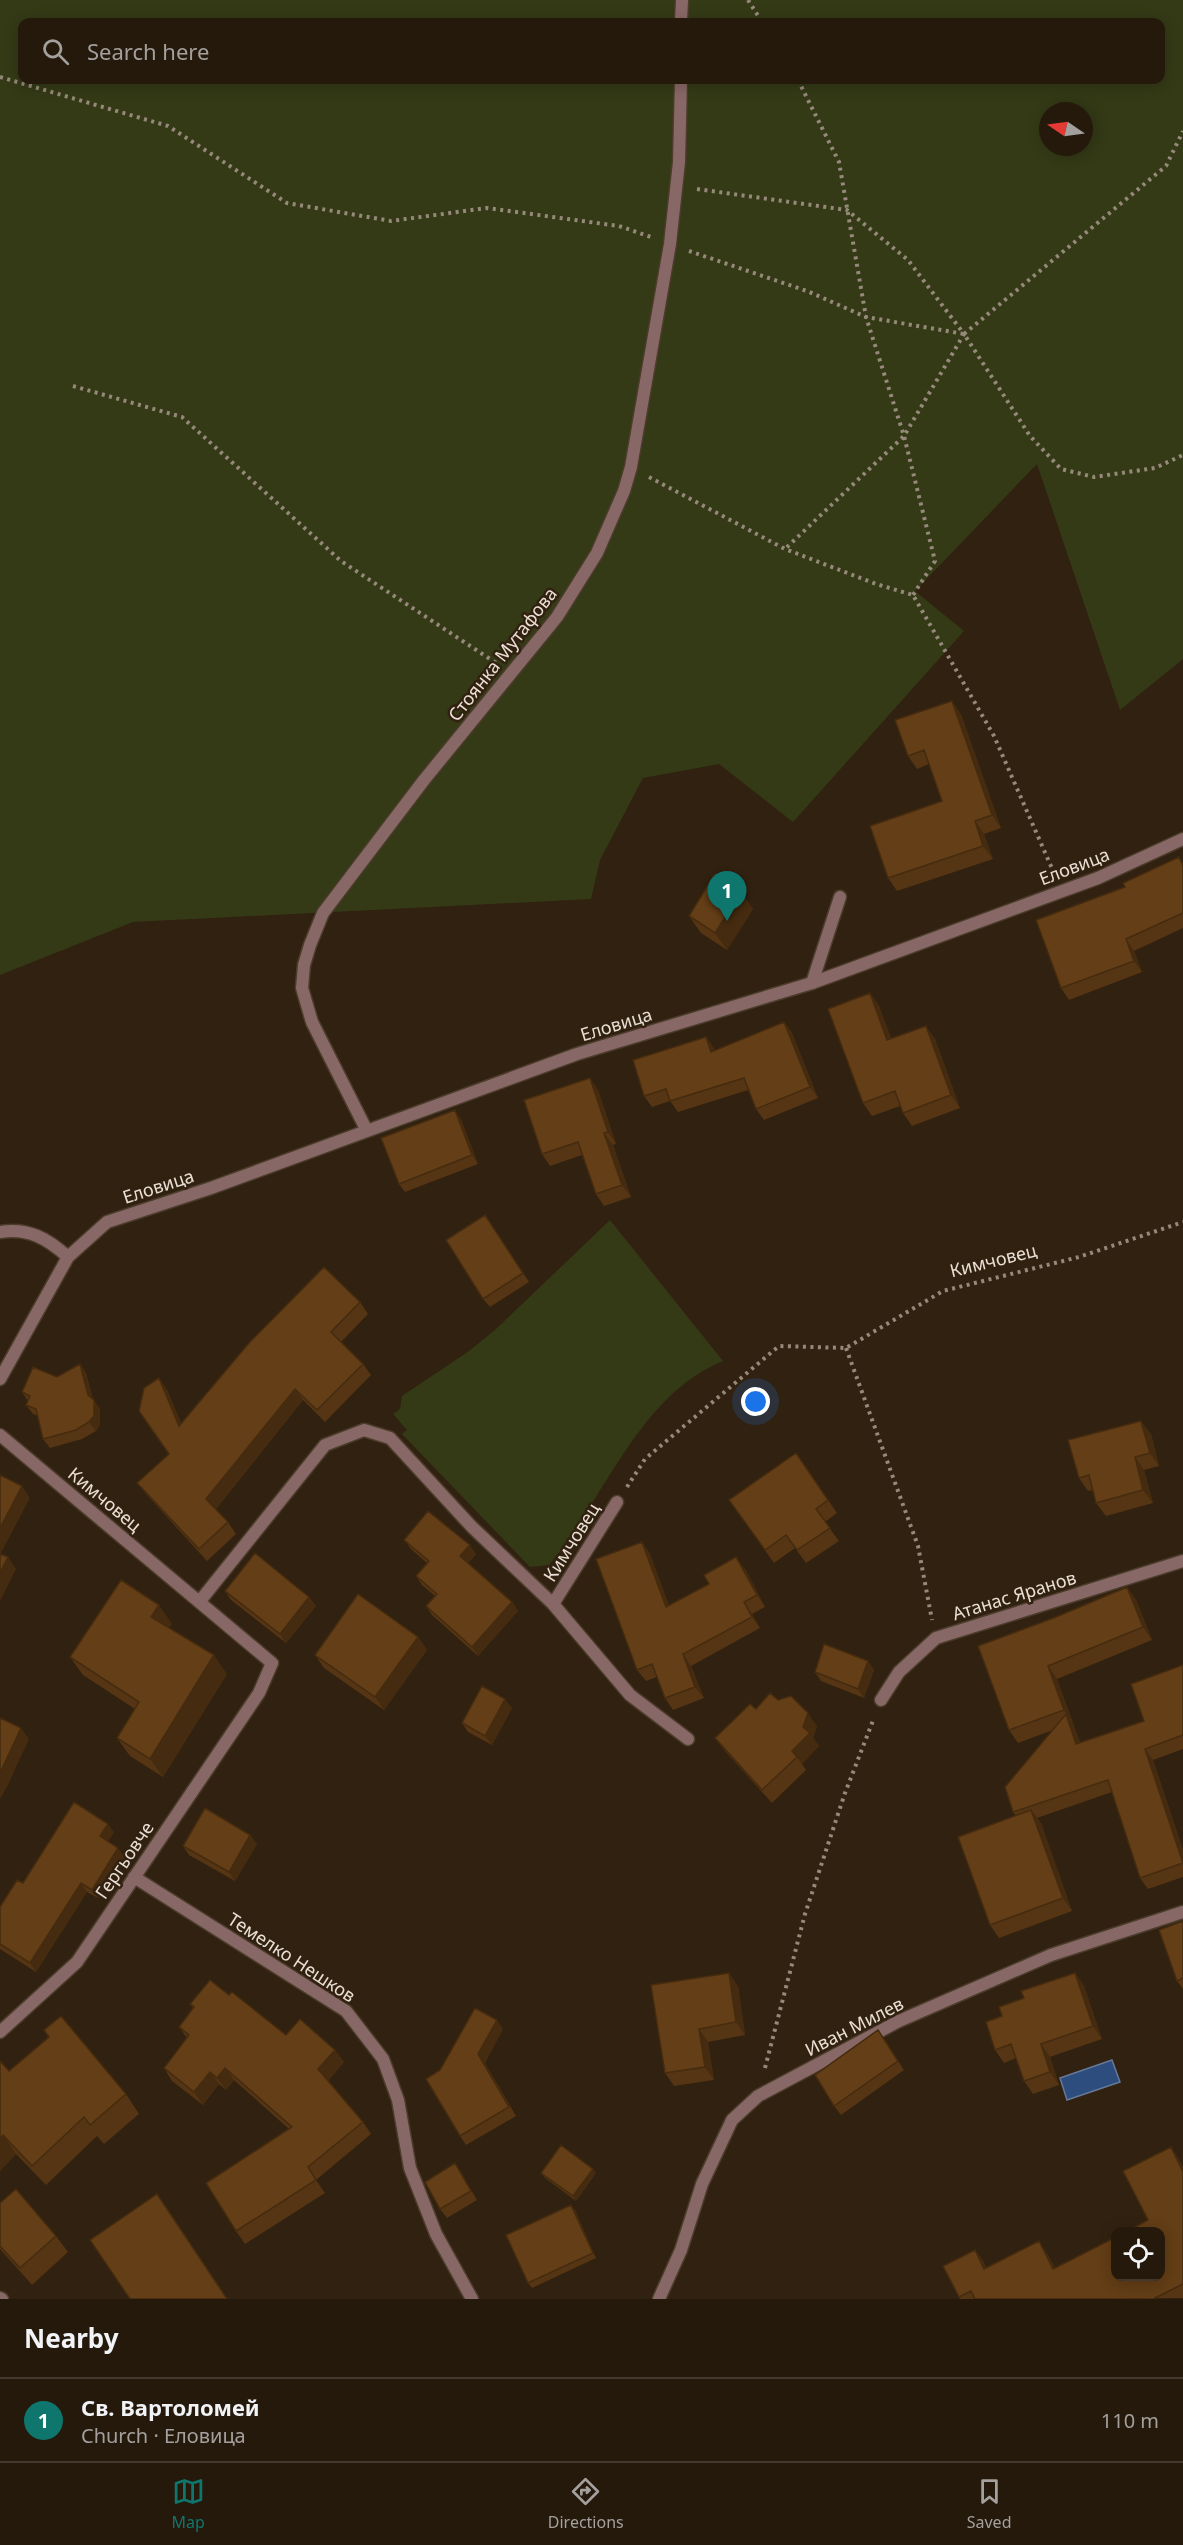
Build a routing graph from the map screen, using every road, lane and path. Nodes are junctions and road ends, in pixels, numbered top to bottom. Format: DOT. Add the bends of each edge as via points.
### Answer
graph roads {
  1 [pos="682,0"];
  2 [pos="748,0"];
  3 [pos="681,18"];
  4 [pos="759,18"];
  5 [pos="0,77"];
  6 [pos="18,82"];
  7 [pos="24,84"];
  8 [pos="681,84"];
  9 [pos="800,84"];
  10 [pos="1183,131"];
  11 [pos="676,186"];
  12 [pos="848,210"];
  13 [pos="670,244"];
  14 [pos="866,317"];
  15 [pos="964,334"];
  16 [pos="73,386"];
  17 [pos="904,436"];
  18 [pos="1183,455"];
  19 [pos="631,467"];
  20 [pos="785,549"];
  21 [pos="913,595"];
  22 [pos="511,673"];
  23 [pos="1183,839"];
  24 [pos="1061,890"];
  25 [pos="840,897"];
  26 [pos="812,983"];
  27 [pos="367,1131"];
  28 [pos="1183,1222"];
  29 [pos="0,1232"];
  30 [pos="68,1257"];
  31 [pos="846,1348"];
  32 [pos="0,1379"];
  33 [pos="0,1435"];
  34 [pos="617,1502"];
  35 [pos="1183,1561"];
  36 [pos="200,1601"];
  37 [pos="553,1604"];
  38 [pos="936,1638"];
  39 [pos="881,1700"];
  40 [pos="688,1739"];
  41 [pos="134,1877"];
  42 [pos="1183,1912"];
  43 [pos="0,2032"];
  44 [pos="758,2096"];
  45 [pos="472,2299"];
  46 [pos="658,2299"];
  1 -- 3 [label="street"];
  2 -- 4 [label="path"];
  5 -- 6 [label="path"];
  7 -- 13 [label="path" via="168,126 286,203 391,221 487,208 619,226"];
  8 -- 11 [label="street, Стоянка Мутафова"];
  9 -- 12 [label="path" via="839,162"];
  10 -- 15 [label="path" via="1166,166"];
  11 -- 12 [label="path"];
  11 -- 13 [label="street, Стоянка Мутафова"];
  12 -- 14 [label="path"];
  12 -- 15 [label="path" via="908,260"];
  13 -- 14 [label="path" via="807,291"];
  13 -- 19 [label="street, Стоянка Мутафова"];
  14 -- 15 [label="path"];
  14 -- 17 [label="path"];
  15 -- 17 [label="path"];
  15 -- 18 [label="path" via="1030,436 1061,469 1094,477 1155,468"];
  16 -- 22 [label="path" via="182,417 341,561"];
  17 -- 20 [label="path"];
  17 -- 21 [label="path" via="935,561"];
  19 -- 20 [label="path"];
  19 -- 22 [label="street, Стоянка Мутафова" via="597,554 557,617"];
  20 -- 21 [label="path"];
  21 -- 24 [label="path" via="994,736"];
  22 -- 27 [label="street, Стоянка Мутафова" via="323,913 310,945 302,988 312,1022"];
  23 -- 24 [label="street, Еловица" via="1098,878"];
  24 -- 26 [label="street, Еловица"];
  25 -- 26 [label="street"];
  26 -- 27 [label="street, Еловица" via="577,1054"];
  27 -- 30 [label="street, Еловица" via="107,1222"];
  28 -- 31 [label="path, Кимчовец" via="1079,1257 943,1291"];
  29 -- 30 [label="street" via="32,1233 51,1242"];
  30 -- 32 [label="street, Еловица"];
  31 -- 34 [label="path, Кимчовец" via="778,1346 645,1459"];
  31 -- 38 [label="path" via="918,1546"];
  33 -- 36 [label="street, Кимчовец"];
  34 -- 37 [label="street, Кимчовец"];
  35 -- 38 [label="street, Атанас Яранов"];
  36 -- 37 [label="street, Кимчовец" via="325,1445 364,1430 390,1438 472,1527"];
  36 -- 41 [label="street, Гергьовче" via="272,1663 259,1693"];
  37 -- 40 [label="street" via="630,1695"];
  38 -- 39 [label="street, Атанас Яранов" via="899,1672"];
  39 -- 44 [label="path" via="844,1792 806,1914"];
  41 -- 43 [label="street, Гергьовче" via="77,1962"];
  41 -- 45 [label="street, Темелко Нешков" via="346,2011 383,2059 398,2100 410,2168 436,2234"];
  42 -- 44 [label="street, Иван Милев" via="1051,1954 899,2021"];
  44 -- 46 [label="street, Иван Милев" via="732,2120 702,2184 681,2250"];
}
